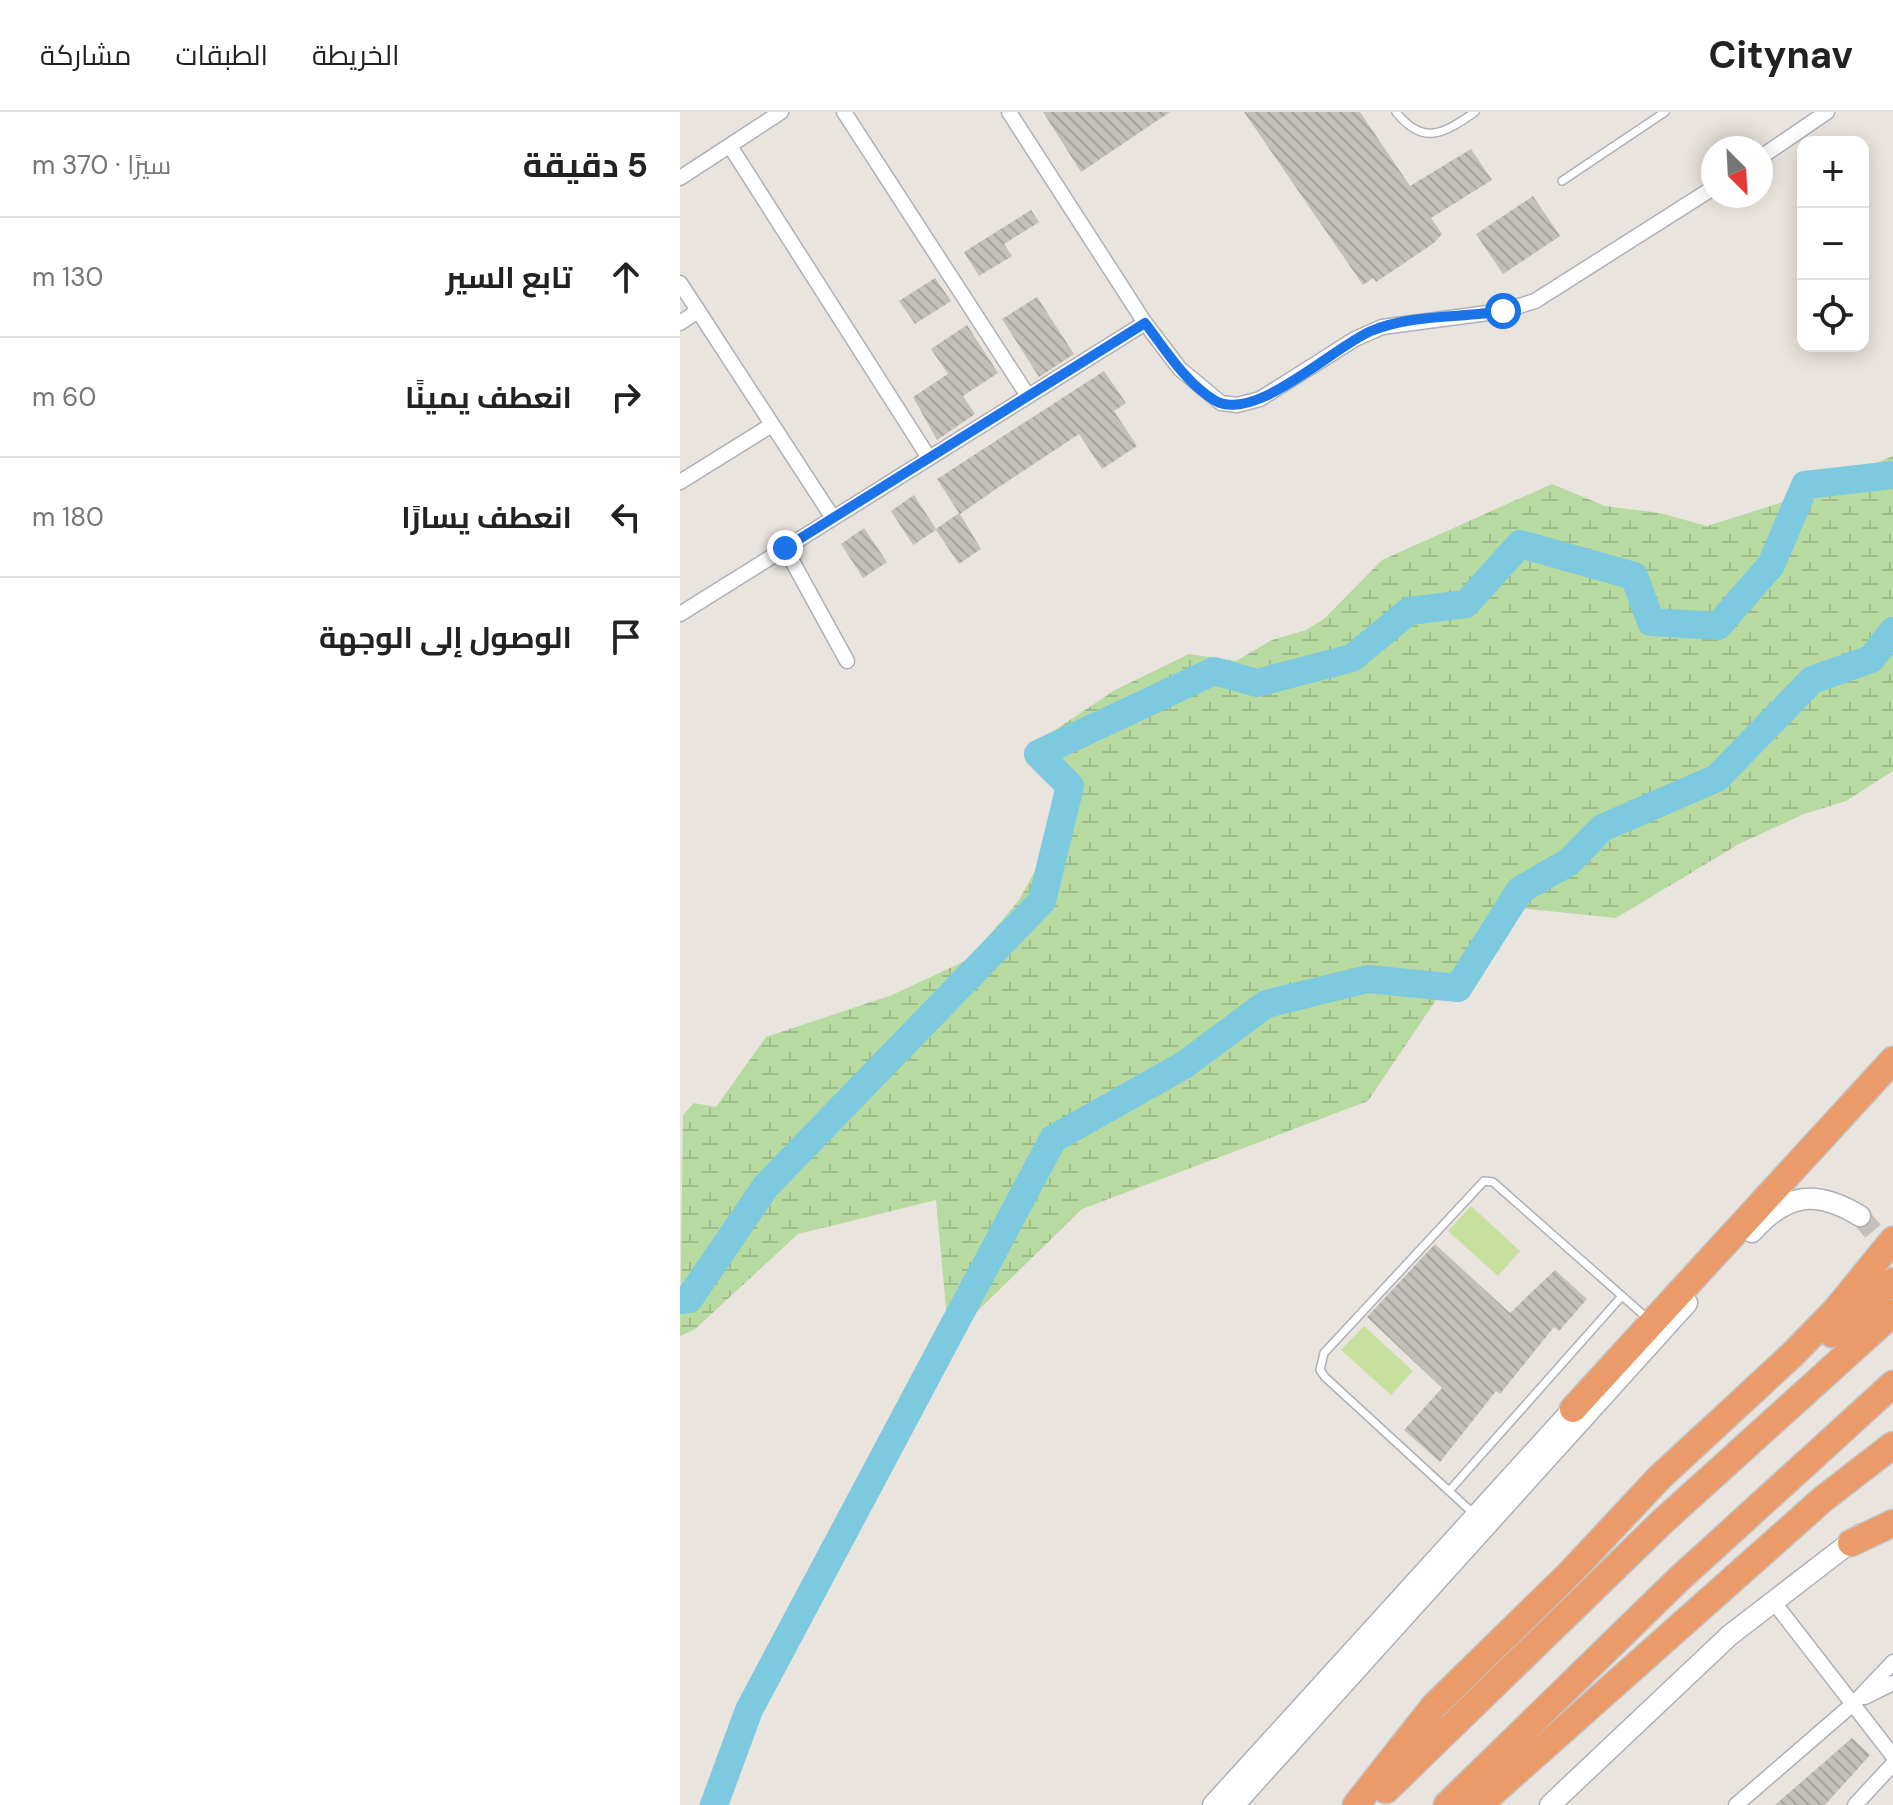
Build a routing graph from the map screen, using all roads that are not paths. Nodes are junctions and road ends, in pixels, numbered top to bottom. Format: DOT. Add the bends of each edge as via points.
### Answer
graph roads {
  1 [pos="781,112"];
  2 [pos="844,112"];
  3 [pos="1009,112"];
  4 [pos="1396,112"];
  5 [pos="1475,112"];
  6 [pos="1665,112"];
  7 [pos="1827,112"];
  8 [pos="730,146"];
  9 [pos="1773,149"];
  10 [pos="680,178"];
  11 [pos="1562,181"];
  12 [pos="1701,196"];
  13 [pos="680,283"];
  14 [pos="698,311"];
  15 [pos="680,323"];
  16 [pos="1145,323"];
  17 [pos="1028,396"];
  18 [pos="770,426"];
  19 [pos="929,458"];
  20 [pos="680,482"];
  21 [pos="833,518"];
  22 [pos="785,548"];
  23 [pos="680,614"];
  24 [pos="847,661"];
  25 [pos="1893,1060"];
  26 [pos="1860,1216"];
  27 [pos="1893,1240"];
  28 [pos="1893,1281"];
  29 [pos="1622,1296"];
  30 [pos="1893,1313"];
  31 [pos="1652,1322"];
  32 [pos="1893,1384"];
  33 [pos="1573,1409"];
  34 [pos="1893,1427"];
  35 [pos="1893,1445"];
  36 [pos="1449,1491"];
  37 [pos="1893,1512"];
  38 [pos="1476,1515"];
  39 [pos="1893,1523"];
  40 [pos="1851,1543"];
  41 [pos="1572,1571"];
  42 [pos="1773,1601"];
  43 [pos="1893,1662"];
  44 [pos="1618,1681"];
  45 [pos="1893,1683"];
  46 [pos="1854,1703"];
  47 [pos="1893,1756"];
  48 [pos="1893,1764"];
  49 [pos="1213,1805"];
  50 [pos="1234,1805"];
  51 [pos="1356,1805"];
  52 [pos="1371,1805"];
  53 [pos="1447,1805"];
  54 [pos="1479,1805"];
  55 [pos="1550,1805"];
  56 [pos="1736,1805"];
  57 [pos="1855,1805"];
  1 -- 8 [label="street"];
  2 -- 17 [label="street"];
  3 -- 16 [label="street"];
  4 -- 5 [label="lane" via="1410,130 1427,135"];
  6 -- 11 [label="lane"];
  7 -- 9 [label="street"];
  8 -- 10 [label="street"];
  8 -- 19 [label="street"];
  12 -- 16 [label="street" via="1535,301 1503,311 1382,327 1252,402 1214,400 1180,369"];
  13 -- 14 [label="street"];
  14 -- 15 [label="street"];
  14 -- 18 [label="street"];
  16 -- 17 [label="street"];
  17 -- 19 [label="street"];
  18 -- 20 [label="street"];
  18 -- 21 [label="street"];
  19 -- 21 [label="street"];
  21 -- 22 [label="street"];
  22 -- 23 [label="street"];
  22 -- 24 [label="street"];
  25 -- 31 [label="highway"];
  26 -- 50 [label="street" via="1837,1202 1813,1197 1785,1204 1761,1222"];
  27 -- 41 [label="highway" via="1835,1311 1659,1478"];
  28 -- 41 [label="highway"];
  29 -- 31 [label="lane"];
  29 -- 36 [label="lane"];
  29 -- 36 [label="lane" via="1493,1182 1484,1181 1324,1353 1320,1370 1325,1377"];
  30 -- 52 [label="highway" via="1662,1522"];
  31 -- 33 [label="highway"];
  32 -- 53 [label="highway" via="1679,1579"];
  33 -- 38 [label="street"];
  34 -- 44 [label="highway" via="1713,1586"];
  35 -- 44 [label="highway" via="1823,1499"];
  36 -- 38 [label="lane"];
  37 -- 40 [label="street"];
  38 -- 49 [label="street"];
  39 -- 40 [label="highway"];
  40 -- 42 [label="street"];
  41 -- 51 [label="highway" via="1434,1706"];
  42 -- 46 [label="street"];
  42 -- 55 [label="street"];
  43 -- 46 [label="street"];
  44 -- 54 [label="highway"];
  45 -- 46 [label="street"];
  46 -- 47 [label="street"];
  46 -- 56 [label="street"];
  48 -- 57 [label="street"];
}
